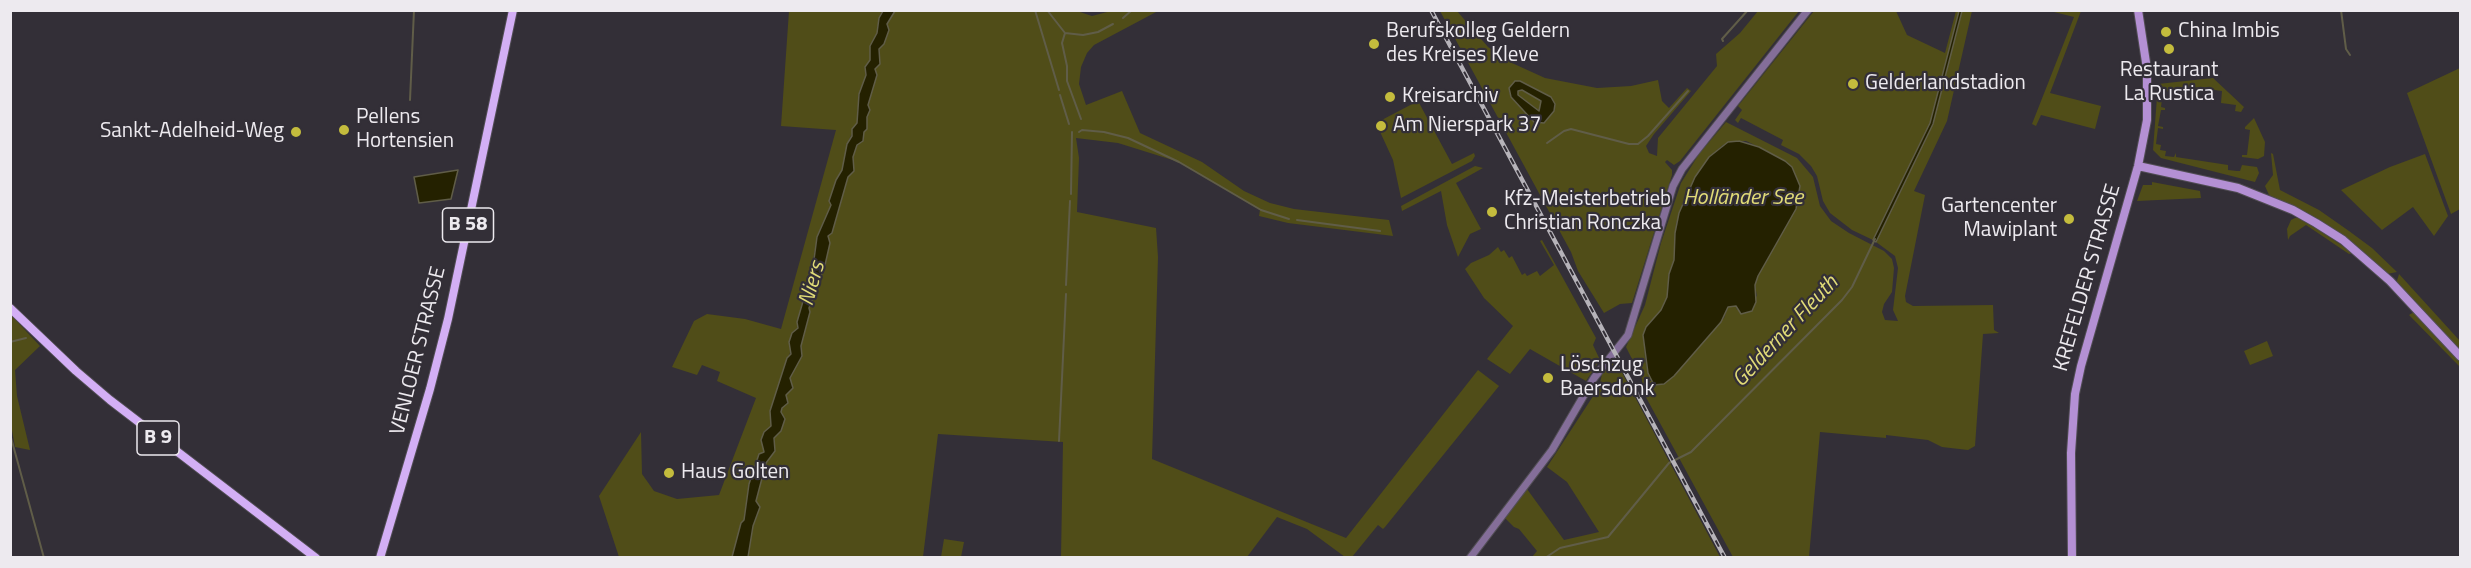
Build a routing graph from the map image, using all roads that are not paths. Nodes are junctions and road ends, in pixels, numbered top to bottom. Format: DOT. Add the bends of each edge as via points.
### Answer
graph roads {
  1 [pos="513,10"];
  2 [pos="1808,10"];
  3 [pos="2138,10"];
  4 [pos="2138,166"];
  5 [pos="10,308"];
  6 [pos="2460,356"];
  7 [pos="316,558"];
  8 [pos="380,558"];
  9 [pos="1470,558"];
  10 [pos="2072,558"];
  1 -- 8 [label="main road, VENLOER STRASSE / B 58" via="446,329"];
  2 -- 9 [label="street" via="1682,169 1628,335 1594,378 1552,450"];
  3 -- 4 [label="main road, KREFELDER STRASSE" via="2148,93"];
  4 -- 6 [label="main road" via="2258,194 2308,219 2343,240 2390,281"];
  4 -- 10 [label="main road, KREFELDER STRASSE" via="2075,394"];
  5 -- 7 [label="main road, B 9" via="110,400"];
}
